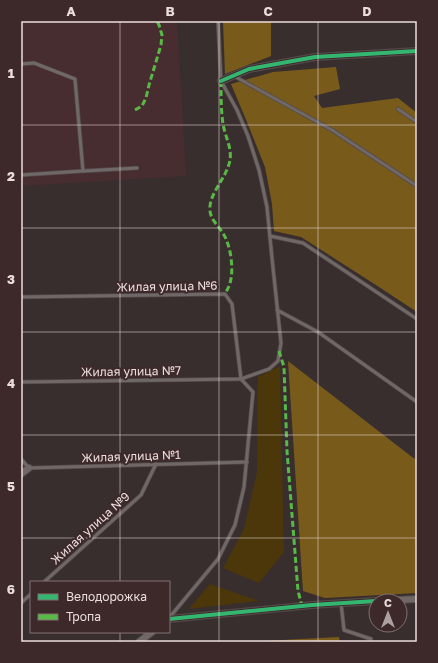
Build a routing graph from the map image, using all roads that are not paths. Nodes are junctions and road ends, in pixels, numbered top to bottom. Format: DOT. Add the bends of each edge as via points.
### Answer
graph roads {
  1 [pos="218,21"];
  2 [pos="417,51"];
  3 [pos="21,64"];
  4 [pos="234,76"];
  5 [pos="221,81"];
  6 [pos="398,109"];
  7 [pos="417,122"];
  8 [pos="137,168"];
  9 [pos="83,171"];
  10 [pos="21,174"];
  11 [pos="417,186"];
  12 [pos="270,236"];
  13 [pos="21,297"];
  14 [pos="277,310"];
  15 [pos="417,319"];
  16 [pos="241,379"];
  17 [pos="21,382"];
  18 [pos="417,402"];
  19 [pos="21,459"];
  20 [pos="247,462"];
  21 [pos="156,464"];
  22 [pos="29,468"];
  23 [pos="21,474"];
  24 [pos="45,581"];
  25 [pos="30,595"];
  26 [pos="368,601"];
  27 [pos="21,603"];
  28 [pos="340,603"];
  29 [pos="170,618"];
  30 [pos="170,619"];
  31 [pos="151,633"];
  32 [pos="371,639"];
  33 [pos="139,642"];
  1 -- 5 [label="lane"];
  2 -- 4 [label="street" via="315,57 249,69"];
  3 -- 9 [label="lane" via="34,64 75,79"];
  4 -- 5 [label="street"];
  4 -- 11 [label="lane" via="332,130"];
  5 -- 12 [label="lane" via="237,110 259,170"];
  6 -- 7 [label="lane"];
  8 -- 9 [label="lane"];
  9 -- 10 [label="lane"];
  12 -- 14 [label="lane"];
  12 -- 15 [label="lane" via="303,243"];
  13 -- 16 [label="lane, Жилая улица №6" via="225,294 232,304"];
  14 -- 16 [label="lane, Жилая улица №7" via="281,343 278,362 269,369"];
  14 -- 18 [label="lane" via="318,332"];
  16 -- 17 [label="lane, Жилая улица №7"];
  16 -- 20 [label="lane" via="252,392"];
  19 -- 22 [label="lane"];
  20 -- 21 [label="lane, Жилая улица №1"];
  20 -- 29 [label="lane" via="244,487 232,532 218,559"];
  21 -- 22 [label="lane, Жилая улица №1"];
  21 -- 24 [label="lane, Жилая улица №9" via="140,495"];
  22 -- 23 [label="street"];
  25 -- 27 [label="lane"];
  26 -- 28 [label="street"];
  28 -- 30 [label="street"];
  28 -- 32 [label="lane" via="344,630"];
  31 -- 33 [label="street"];
}
